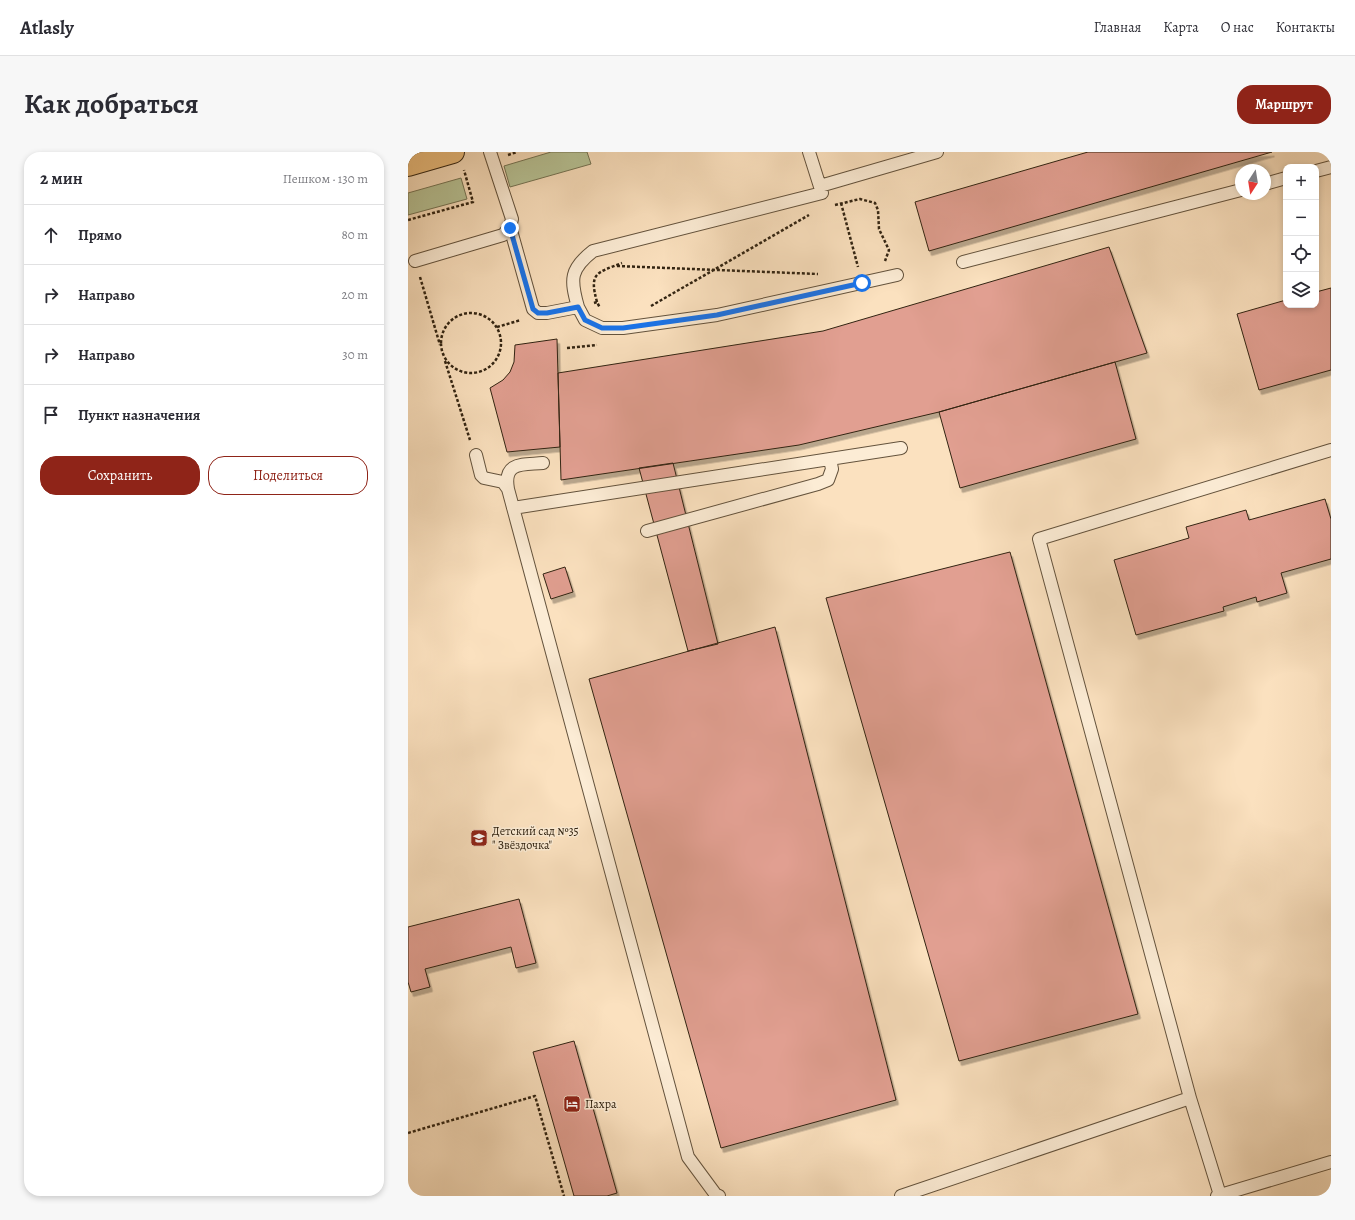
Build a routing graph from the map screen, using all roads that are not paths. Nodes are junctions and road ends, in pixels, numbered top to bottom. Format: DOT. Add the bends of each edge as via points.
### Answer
graph roads {
  1 [pos="490,152"];
  2 [pos="809,152"];
  3 [pos="937,152"];
  4 [pos="458,160"];
  5 [pos="408,165"];
  6 [pos="1331,167"];
  7 [pos="1319,170"];
  8 [pos="1283,179"];
  9 [pos="1271,182"];
  10 [pos="820,186"];
  11 [pos="1235,192"];
  12 [pos="510,228"];
  13 [pos="415,261"];
  14 [pos="963,262"];
  15 [pos="897,275"];
  16 [pos="578,307"];
  17 [pos="901,448"];
  18 [pos="1331,450"];
  19 [pos="476,455"];
  20 [pos="830,459"];
  21 [pos="543,463"];
  22 [pos="508,489"];
  23 [pos="513,508"];
  24 [pos="647,531"];
  25 [pos="1190,1098"];
  26 [pos="1331,1162"];
  27 [pos="719,1196"];
  28 [pos="901,1196"];
  29 [pos="1219,1196"];
  1 -- 12 [label="lane" via="512,219"];
  2 -- 10 [label="lane"];
  3 -- 10 [label="lane"];
  4 -- 5 [label="main road"];
  6 -- 7 [label="lane"];
  8 -- 9 [label="lane"];
  10 -- 16 [label="lane" via="822,193 593,251 579,262 573,277"];
  11 -- 14 [label="lane"];
  12 -- 13 [label="lane" via="503,235"];
  12 -- 16 [label="lane" via="533,309 538,313 547,313"];
  15 -- 16 [label="lane" via="717,315 623,328 602,328 585,320"];
  17 -- 20 [label="lane"];
  18 -- 25 [label="lane" via="1039,539"];
  19 -- 22 [label="lane" via="481,475 503,482"];
  20 -- 23 [label="lane"];
  20 -- 24 [label="lane" via="832,470 828,480 818,484"];
  21 -- 22 [label="lane" via="514,467 508,472 506,479"];
  22 -- 23 [label="lane"];
  23 -- 27 [label="lane" via="688,1157"];
  25 -- 28 [label="lane"];
  25 -- 29 [label="lane"];
  26 -- 29 [label="lane"];
}
